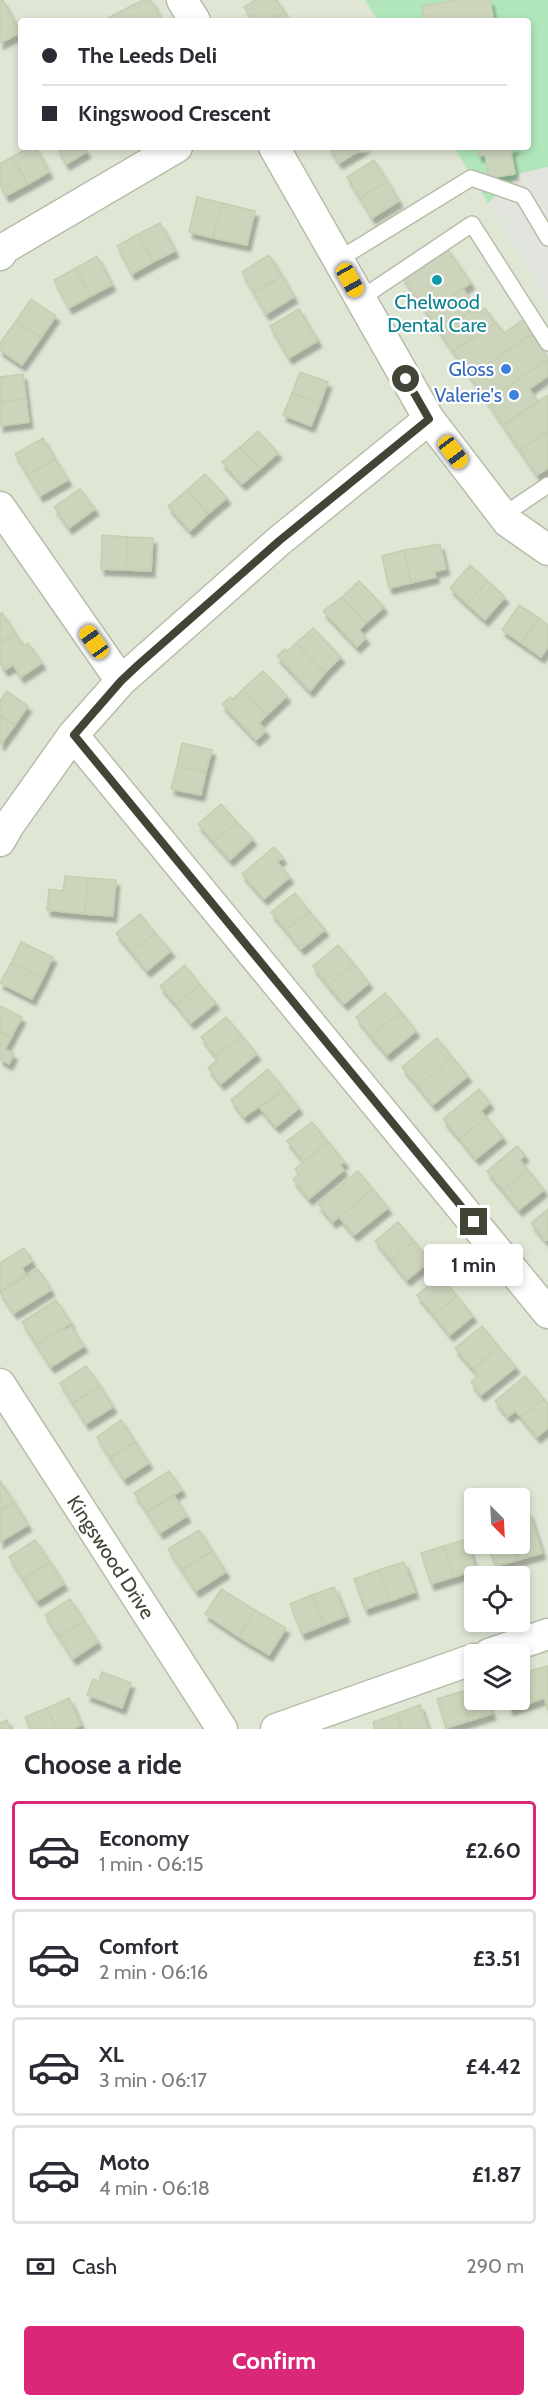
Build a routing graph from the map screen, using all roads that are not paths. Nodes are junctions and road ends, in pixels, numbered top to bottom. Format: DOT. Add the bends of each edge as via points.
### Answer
graph roads {
  1 [pos="182,0"];
  2 [pos="193,18"];
  3 [pos="172,150"];
  4 [pos="276,150"];
  5 [pos="548,238"];
  6 [pos="0,255"];
  7 [pos="339,260"];
  8 [pos="360,299"];
  9 [pos="548,343"];
  10 [pos="429,419"];
  11 [pos="548,485"];
  12 [pos="0,507"];
  13 [pos="502,516"];
  14 [pos="548,550"];
  15 [pos="121,681"];
  16 [pos="74,735"];
  17 [pos="0,842"];
  18 [pos="548,1313"];
  19 [pos="0,1384"];
  20 [pos="548,1634"];
  21 [pos="518,1644"];
  22 [pos="464,1663"];
  23 [pos="222,1729"];
  24 [pos="276,1729"];
  1 -- 2 [label="street"];
  3 -- 6 [label="street" via="15,242"];
  4 -- 7 [label="street"];
  5 -- 7 [label="lane" via="523,196 471,178"];
  7 -- 8 [label="street"];
  8 -- 9 [label="lane" via="472,224"];
  8 -- 10 [label="street"];
  10 -- 13 [label="street"];
  10 -- 15 [label="street" via="279,541"];
  11 -- 13 [label="lane"];
  12 -- 15 [label="street"];
  13 -- 14 [label="street"];
  15 -- 16 [label="street"];
  16 -- 17 [label="street"];
  16 -- 18 [label="street"];
  19 -- 23 [label="street, Kingswood Drive"];
  20 -- 21 [label="street"];
  22 -- 24 [label="street"];
}
